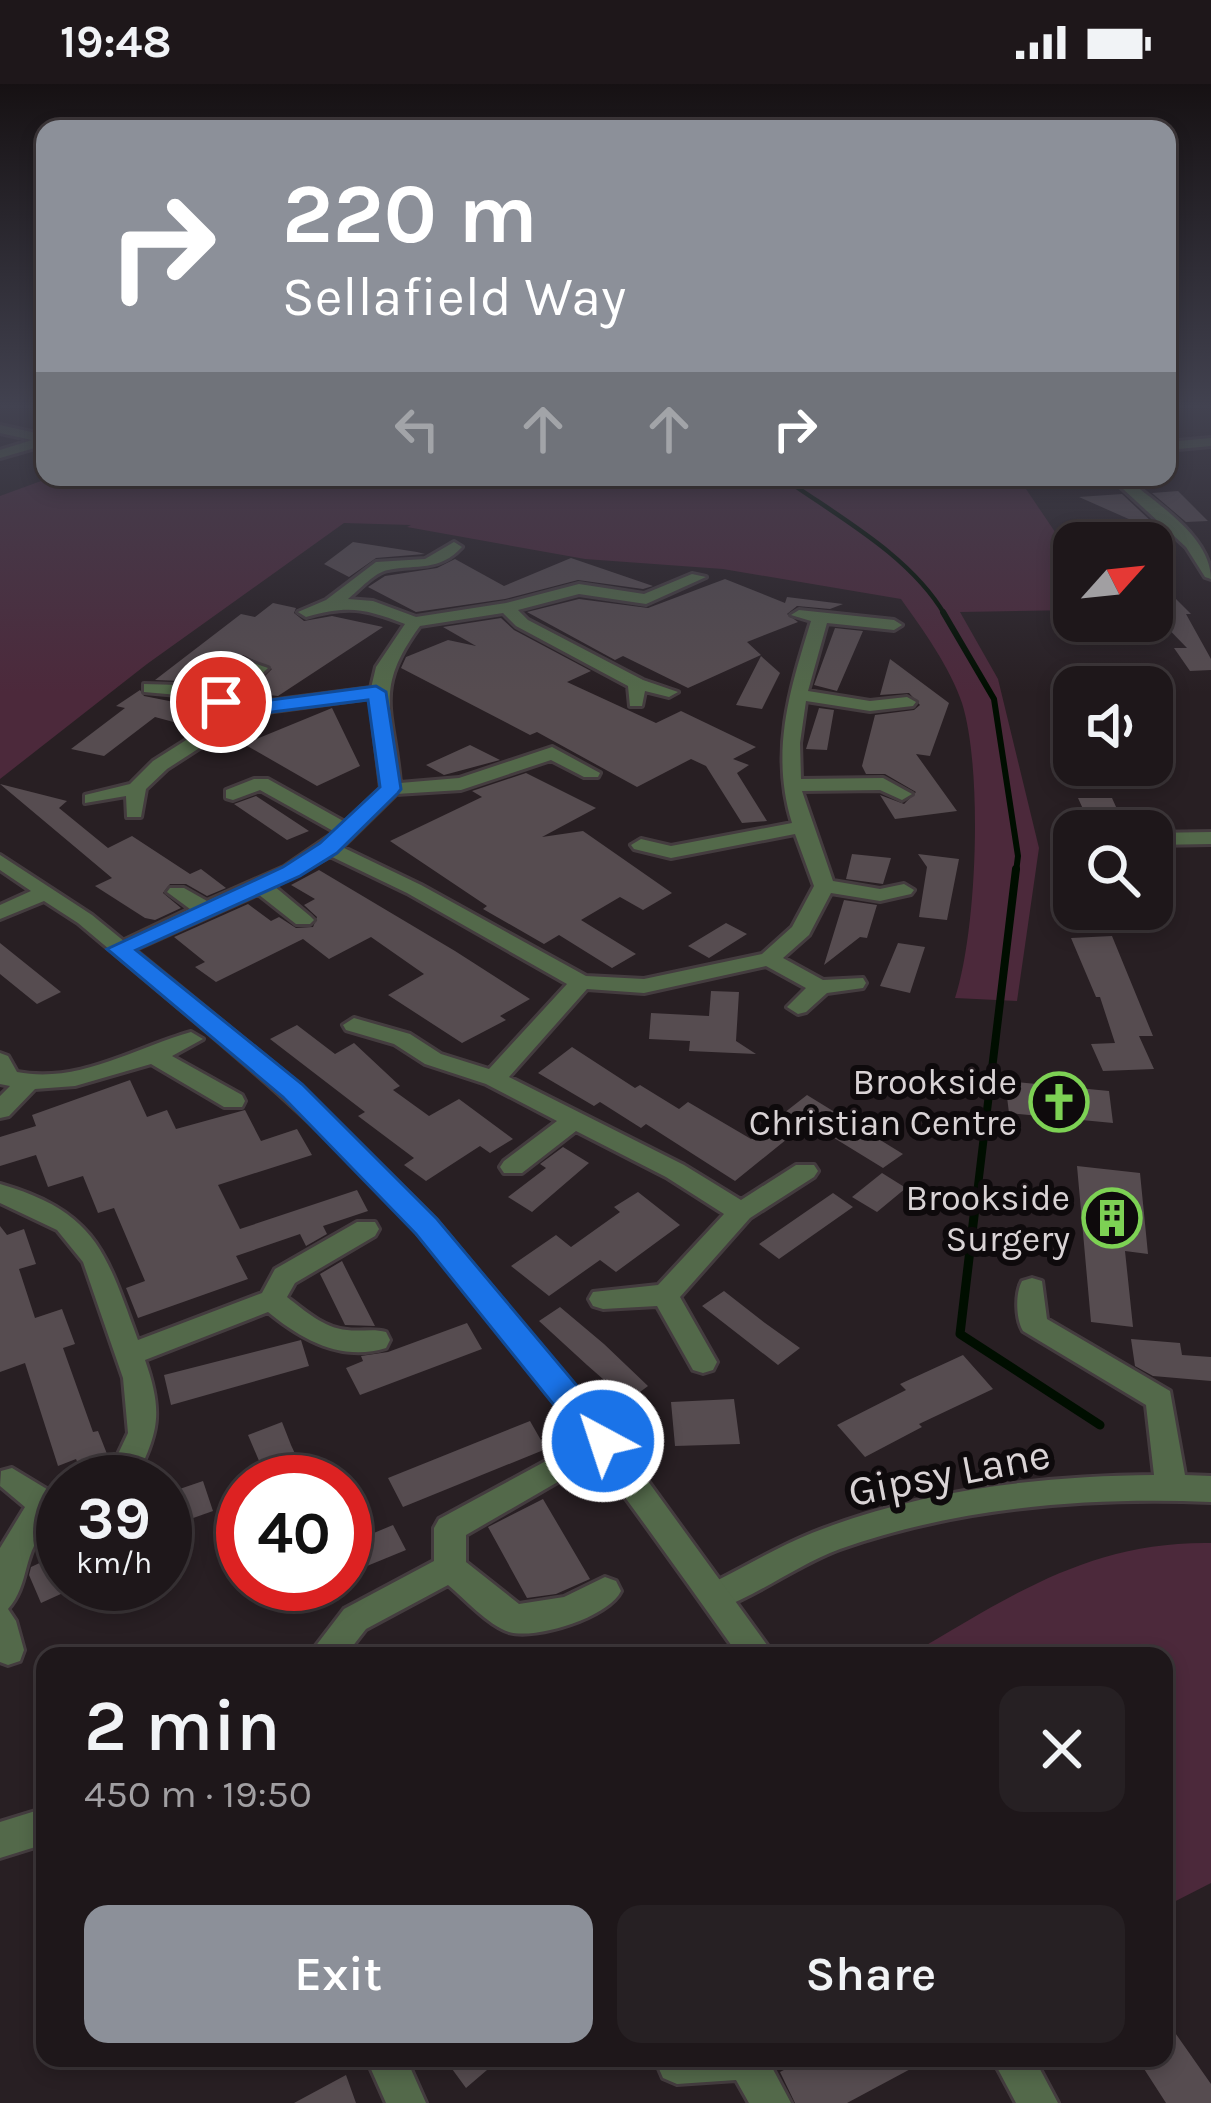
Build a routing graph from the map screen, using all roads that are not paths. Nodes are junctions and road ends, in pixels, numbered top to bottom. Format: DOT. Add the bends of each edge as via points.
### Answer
graph roads {
  1 [pos="1147,503"];
  2 [pos="1211,531"];
  3 [pos="1183,535"];
  4 [pos="381,545"];
  5 [pos="454,547"];
  6 [pos="381,565"];
  7 [pos="1211,574"];
  8 [pos="698,577"];
  9 [pos="332,603"];
  10 [pos="507,608"];
  11 [pos="306,612"];
  12 [pos="415,622"];
  13 [pos="894,625"];
  14 [pos="550,639"];
  15 [pos="523,651"];
  16 [pos="242,664"];
  17 [pos="150,688"];
  18 [pos="376,692"];
  19 [pos="669,692"];
  20 [pos="797,694"];
  21 [pos="221,702"];
  22 [pos="907,702"];
  23 [pos="248,709"];
  24 [pos="591,773"];
  25 [pos="792,785"];
  26 [pos="892,785"];
  27 [pos="137,788"];
  28 [pos="391,789"];
  29 [pos="233,794"];
  30 [pos="92,800"];
  31 [pos="134,814"];
  32 [pos="803,827"];
  33 [pos="348,831"];
  34 [pos="1173,832"];
  35 [pos="1211,838"];
  36 [pos="641,845"];
  37 [pos="328,848"];
  38 [pos="0,861"];
  39 [pos="262,886"];
  40 [pos="824,886"];
  41 [pos="904,890"];
  42 [pos="46,892"];
  43 [pos="177,892"];
  44 [pos="207,910"];
  45 [pos="0,914"];
  46 [pos="303,920"];
  47 [pos="119,949"];
  48 [pos="770,959"];
  49 [pos="581,982"];
  50 [pos="855,982"];
  51 [pos="820,987"];
  52 [pos="798,1007"];
  53 [pos="354,1025"];
  54 [pos="191,1039"];
  55 [pos="156,1057"];
  56 [pos="0,1061"];
  57 [pos="494,1079"];
  58 [pos="27,1084"];
  59 [pos="233,1101"];
  60 [pos="0,1110"];
  61 [pos="573,1121"];
  62 [pos="513,1167"];
  63 [pos="806,1171"];
  64 [pos="0,1192"];
  65 [pos="741,1212"];
  66 [pos="366,1229"];
  67 [pos="1032,1288"];
  68 [pos="665,1295"];
  69 [pos="272,1300"];
  70 [pos="604,1300"];
  71 [pos="376,1340"];
  72 [pos="129,1355"];
  73 [pos="703,1362"];
  74 [pos="132,1455"];
  75 [pos="557,1467"];
  76 [pos="12,1480"];
  77 [pos="1171,1486"];
  78 [pos="1211,1489"];
  79 [pos="36,1493"];
  80 [pos="36,1523"];
  81 [pos="450,1568"];
  82 [pos="605,1591"];
  83 [pos="717,1597"];
  84 [pos="0,1598"];
  85 [pos="332,1647"];
  86 [pos="752,1647"];
  87 [pos="36,1829"];
  88 [pos="0,1840"];
  89 [pos="390,2067"];
  90 [pos="750,2067"];
  91 [pos="1017,2067"];
  92 [pos="406,2103"];
  93 [pos="771,2103"];
  94 [pos="1038,2103"];
  1 -- 3 [label="street"];
  2 -- 3 [label="street"];
  3 -- 7 [label="street"];
  4 -- 6 [label="street" via="373,554"];
  5 -- 6 [label="street" via="412,567"];
  6 -- 9 [label="street"];
  8 -- 10 [label="street" via="646,598 579,589"];
  9 -- 11 [label="street"];
  9 -- 12 [label="street" via="368,604"];
  10 -- 12 [label="street"];
  10 -- 14 [label="street"];
  12 -- 18 [label="street" via="387,655"];
  13 -- 20 [label="street" via="809,617"];
  14 -- 15 [label="street"];
  14 -- 19 [label="street" via="636,693"];
  16 -- 21 [label="street" via="259,668"];
  17 -- 21 [label="street"];
  18 -- 23 [label="street"];
  18 -- 28 [label="street"];
  20 -- 22 [label="street" via="870,706"];
  20 -- 25 [label="street"];
  21 -- 23 [label="street"];
  23 -- 27 [label="street"];
  24 -- 28 [label="street" via="549,748 461,784"];
  25 -- 26 [label="street"];
  25 -- 32 [label="street"];
  27 -- 30 [label="street"];
  27 -- 31 [label="street"];
  28 -- 33 [label="street"];
  29 -- 33 [label="street" via="262,783"];
  32 -- 36 [label="street" via="667,860"];
  32 -- 40 [label="street"];
  33 -- 37 [label="street"];
  34 -- 35 [label="street"];
  37 -- 39 [label="street"];
  37 -- 49 [label="street"];
  38 -- 42 [label="street"];
  39 -- 44 [label="street"];
  39 -- 46 [label="street"];
  40 -- 41 [label="street" via="880,895"];
  40 -- 48 [label="street" via="801,930"];
  42 -- 45 [label="street"];
  42 -- 47 [label="street"];
  43 -- 44 [label="street"];
  44 -- 47 [label="street"];
  47 -- 83 [label="street" via="292,1091 427,1227 603,1441"];
  48 -- 49 [label="street" via="644,986"];
  48 -- 51 [label="street"];
  49 -- 57 [label="street"];
  50 -- 51 [label="street"];
  51 -- 52 [label="street"];
  53 -- 57 [label="street"];
  54 -- 55 [label="street"];
  55 -- 58 [label="street"];
  55 -- 59 [label="street"];
  56 -- 58 [label="street" via="8,1078"];
  57 -- 61 [label="street"];
  58 -- 60 [label="street"];
  61 -- 62 [label="street"];
  61 -- 65 [label="street"];
  63 -- 65 [label="street"];
  64 -- 72 [label="street" via="66,1223 95,1259"];
  65 -- 68 [label="street"];
  66 -- 69 [label="street" via="285,1276"];
  67 -- 77 [label="street" via="1033,1324 1160,1399"];
  68 -- 70 [label="street"];
  68 -- 73 [label="street"];
  69 -- 71 [label="street" via="314,1335"];
  69 -- 72 [label="street"];
  72 -- 74 [label="street" via="143,1433"];
  75 -- 81 [label="street" via="451,1528"];
  76 -- 79 [label="street"];
  77 -- 78 [label="street, Gipsy Lane"];
  77 -- 83 [label="street, Gipsy Lane" via="926,1513 836,1537"];
  80 -- 84 [label="street" via="11,1552"];
  81 -- 82 [label="street" via="514,1619 569,1611"];
  81 -- 85 [label="street" via="355,1619"];
  83 -- 86 [label="street"];
  87 -- 88 [label="street"];
  89 -- 92 [label="street"];
  90 -- 93 [label="street"];
  91 -- 94 [label="street"];
}
